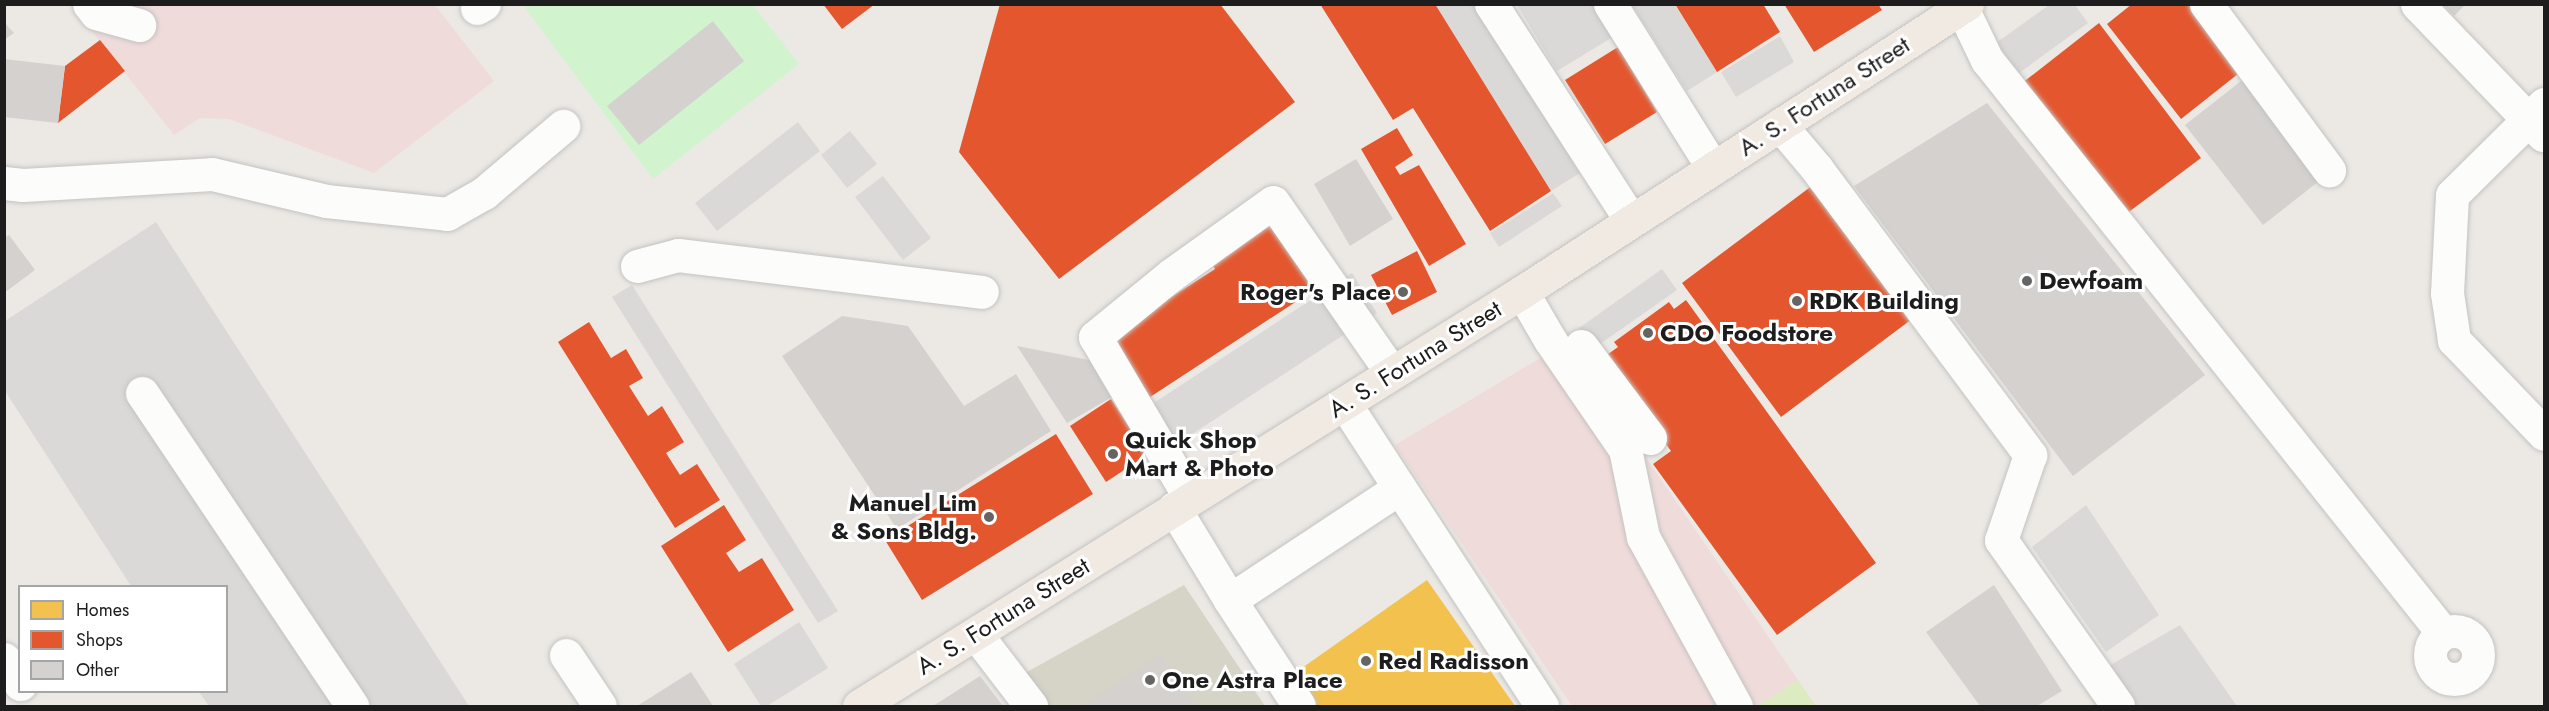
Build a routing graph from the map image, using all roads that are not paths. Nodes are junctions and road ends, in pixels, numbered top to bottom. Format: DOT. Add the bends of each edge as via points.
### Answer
graph roads {
  1 [pos="89,4"];
  2 [pos="1491,4"];
  3 [pos="1610,4"];
  4 [pos="2206,4"];
  5 [pos="2417,4"];
  6 [pos="1963,6"];
  7 [pos="139,25"];
  8 [pos="2539,120"];
  9 [pos="1780,125"];
  10 [pos="563,126"];
  11 [pos="1713,168"];
  12 [pos="2329,170"];
  13 [pos="4,183"];
  14 [pos="1631,220"];
  15 [pos="637,266"];
  16 [pos="1529,288"];
  17 [pos="982,292"];
  18 [pos="1391,372"];
  19 [pos="142,393"];
  20 [pos="1345,404"];
  21 [pos="2544,434"];
  22 [pos="1650,438"];
  23 [pos="1399,488"];
  24 [pos="1182,503"];
  25 [pos="1230,600"];
  26 [pos="2443,633"];
  27 [pos="976,634"];
  28 [pos="566,655"];
  29 [pos="4,659"];
  30 [pos="18,681"];
  31 [pos="25,693"];
  32 [pos="33,706"];
  33 [pos="352,706"];
  34 [pos="600,706"];
  35 [pos="859,706"];
  36 [pos="1031,706"];
  37 [pos="1299,706"];
  38 [pos="1542,706"];
  39 [pos="1736,706"];
  40 [pos="2118,706"];
  1 -- 7 [label="street" via="96,13"];
  2 -- 14 [label="street"];
  3 -- 11 [label="street"];
  4 -- 12 [label="street"];
  5 -- 8 [label="street"];
  6 -- 9 [label="main road, A. S. Fortuna Street"];
  6 -- 26 [label="street" via="1987,60"];
  8 -- 21 [label="street" via="2452,195 2447,293 2454,340"];
  9 -- 11 [label="main road, A. S. Fortuna Street"];
  9 -- 40 [label="street" via="2030,454 2001,540"];
  10 -- 13 [label="street" via="484,193 447,214 326,201 212,174"];
  11 -- 14 [label="main road, A. S. Fortuna Street"];
  14 -- 16 [label="main road, A. S. Fortuna Street"];
  15 -- 17 [label="street" via="678,255"];
  16 -- 18 [label="main road, A. S. Fortuna Street"];
  16 -- 22 [label="street"];
  16 -- 39 [label="street" via="1550,340 1625,449 1643,537"];
  18 -- 20 [label="main road, A. S. Fortuna Street"];
  18 -- 24 [label="street" via="1273,202 1171,275 1095,338"];
  19 -- 33 [label="street"];
  20 -- 23 [label="street"];
  20 -- 24 [label="main road, A. S. Fortuna Street"];
  23 -- 25 [label="street"];
  23 -- 38 [label="street"];
  24 -- 25 [label="street"];
  24 -- 27 [label="main road, A. S. Fortuna Street"];
  25 -- 37 [label="street"];
  27 -- 35 [label="main road, A. S. Fortuna Street"];
  27 -- 36 [label="street"];
  28 -- 34 [label="street"];
  29 -- 30 [label="street"];
  31 -- 32 [label="street"];
}
